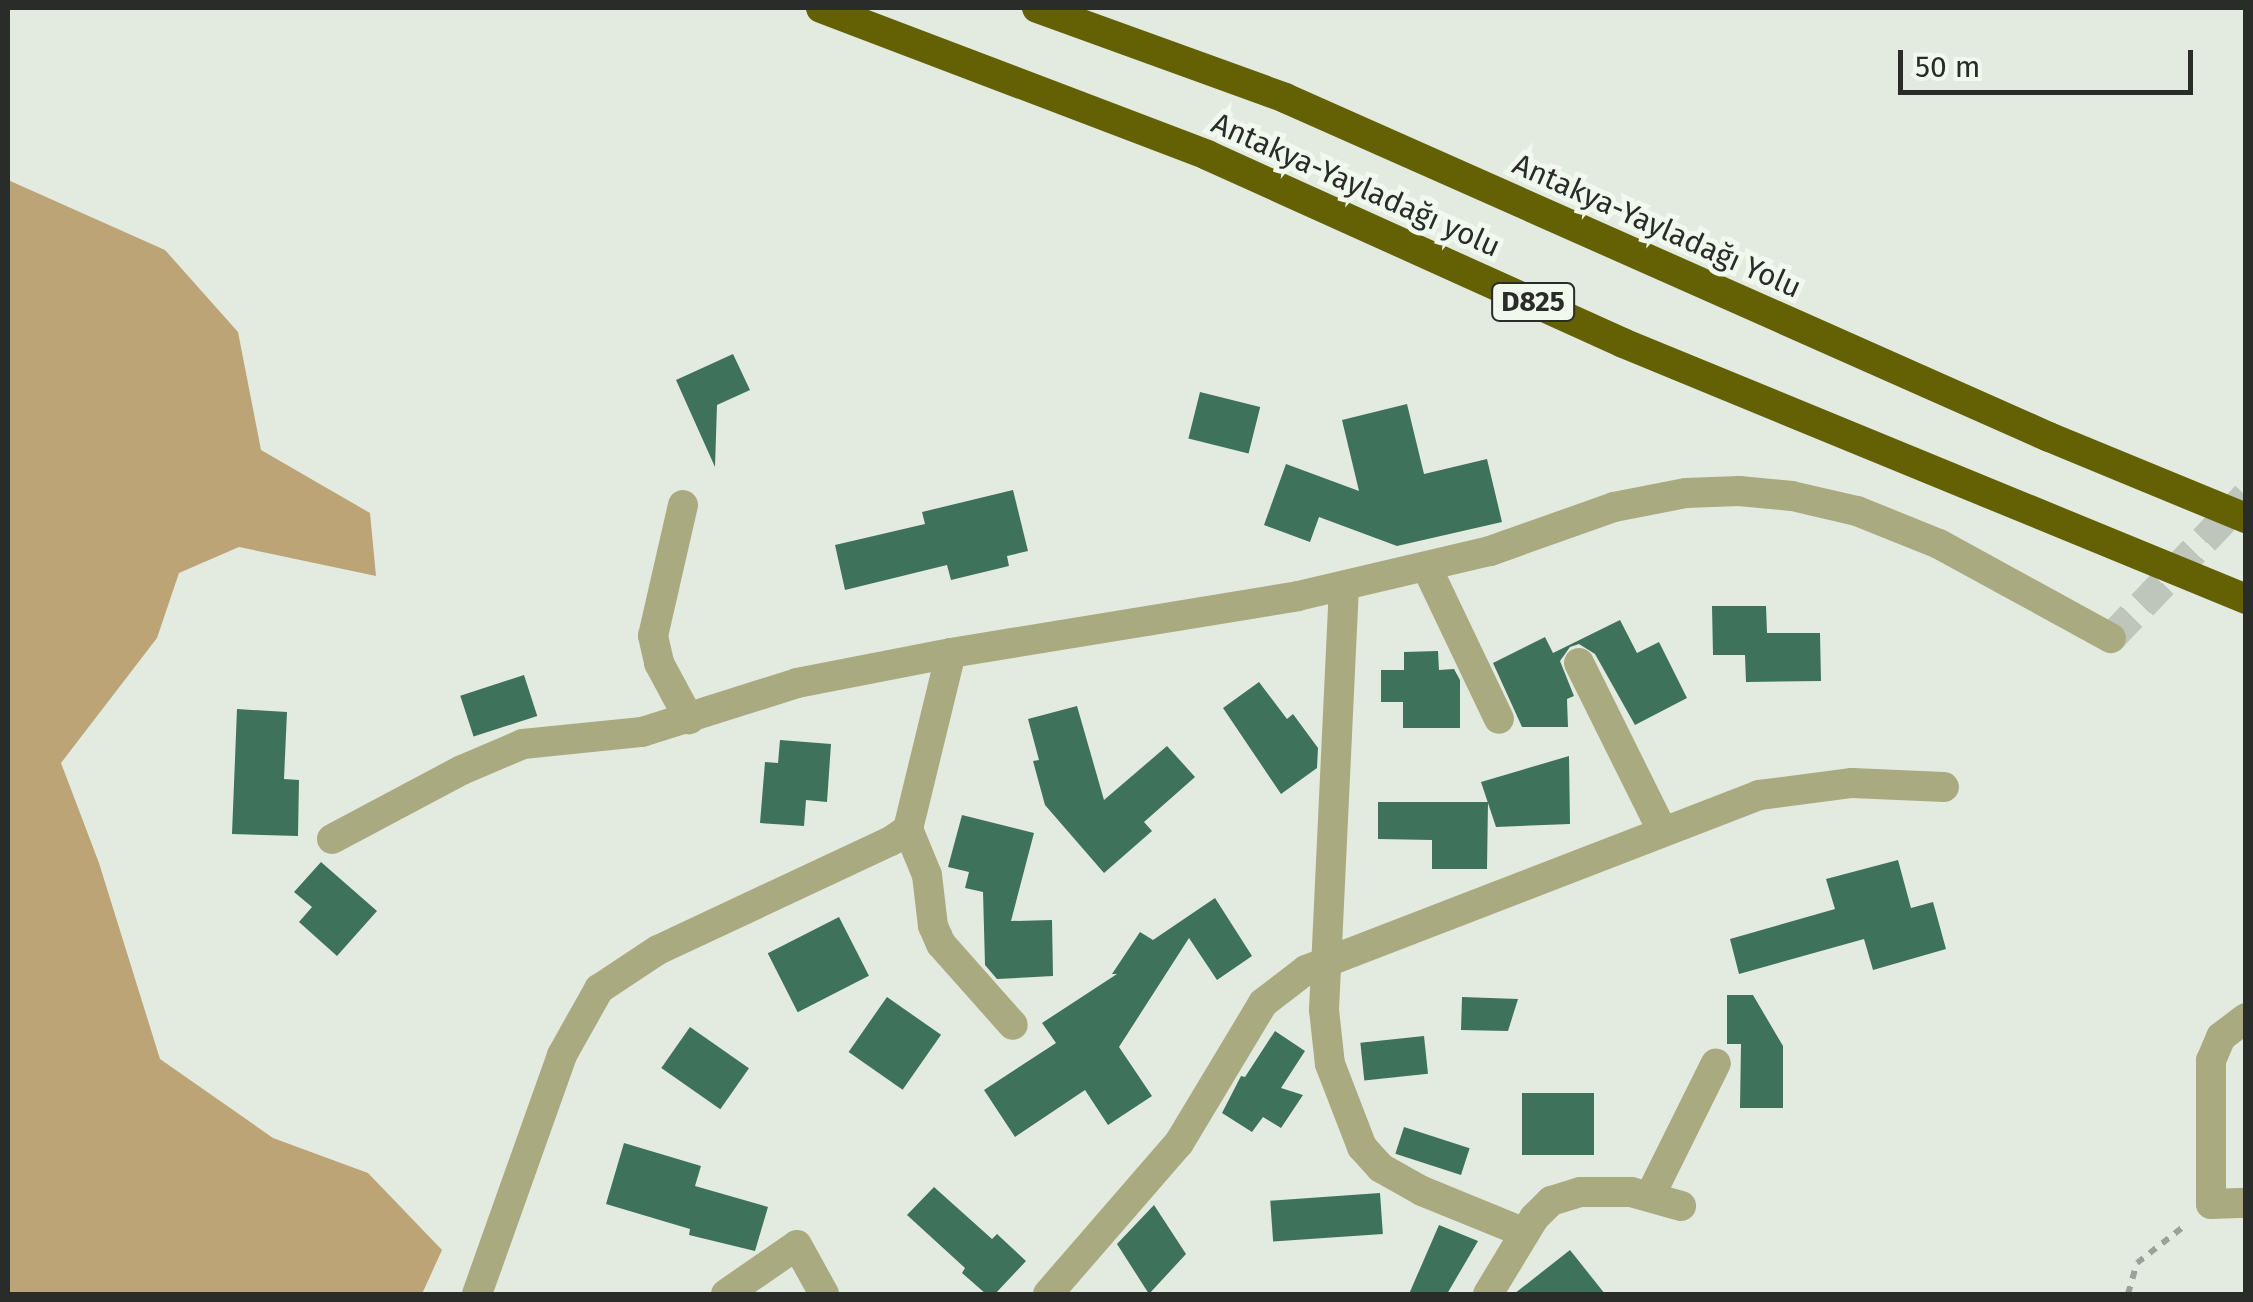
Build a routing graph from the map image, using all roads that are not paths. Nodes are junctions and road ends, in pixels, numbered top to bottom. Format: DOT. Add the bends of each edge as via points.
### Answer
graph roads {
  1 [pos="821,8"];
  2 [pos="1037,8"];
  3 [pos="683,505"];
  4 [pos="2246,518"];
  5 [pos="1426,568"];
  6 [pos="1344,586"];
  7 [pos="2246,599"];
  8 [pos="2111,638"];
  9 [pos="951,654"];
  10 [pos="1579,663"];
  11 [pos="689,719"];
  12 [pos="1499,719"];
  13 [pos="1944,787"];
  14 [pos="908,829"];
  15 [pos="1662,830"];
  16 [pos="332,840"];
  17 [pos="1326,959"];
  18 [pos="2246,1018"];
  19 [pos="1013,1026"];
  20 [pos="1716,1062"];
  21 [pos="1650,1196"];
  22 [pos="2246,1203"];
  23 [pos="1681,1206"];
  24 [pos="1525,1233"];
  25 [pos="478,1294"];
  26 [pos="726,1294"];
  27 [pos="824,1294"];
  28 [pos="1048,1294"];
  29 [pos="1488,1294"];
  1 -- 7 [label="highway, Antakya-Yayladağı yolu / D825" via="1207,155 1623,343"];
  2 -- 4 [label="highway, Antakya-Yayladağı Yolu" via="1285,98"];
  3 -- 11 [label="street" via="653,636"];
  5 -- 6 [label="street"];
  5 -- 8 [label="street" via="1614,506 1686,493 1792,496 1857,510 1939,544"];
  5 -- 12 [label="street"];
  6 -- 9 [label="street"];
  6 -- 17 [label="street"];
  9 -- 11 [label="street" via="797,684"];
  9 -- 14 [label="street"];
  10 -- 15 [label="street"];
  11 -- 16 [label="street" via="624,735 523,744"];
  13 -- 15 [label="street" via="1852,783 1787,789"];
  14 -- 19 [label="street" via="927,875 941,944"];
  14 -- 25 [label="street" via="658,950 599,990 562,1056"];
  15 -- 17 [label="street"];
  17 -- 24 [label="street" via="1330,1064 1362,1147 1394,1178"];
  17 -- 28 [label="street" via="1262,1002 1179,1143"];
  18 -- 22 [label="street" via="2221,1037 2211,1060 2211,1204"];
  20 -- 21 [label="street"];
  21 -- 23 [label="street"];
  21 -- 24 [label="street" via="1561,1196 1544,1206"];
  24 -- 29 [label="street"];
  26 -- 27 [label="street" via="797,1245"];
}
